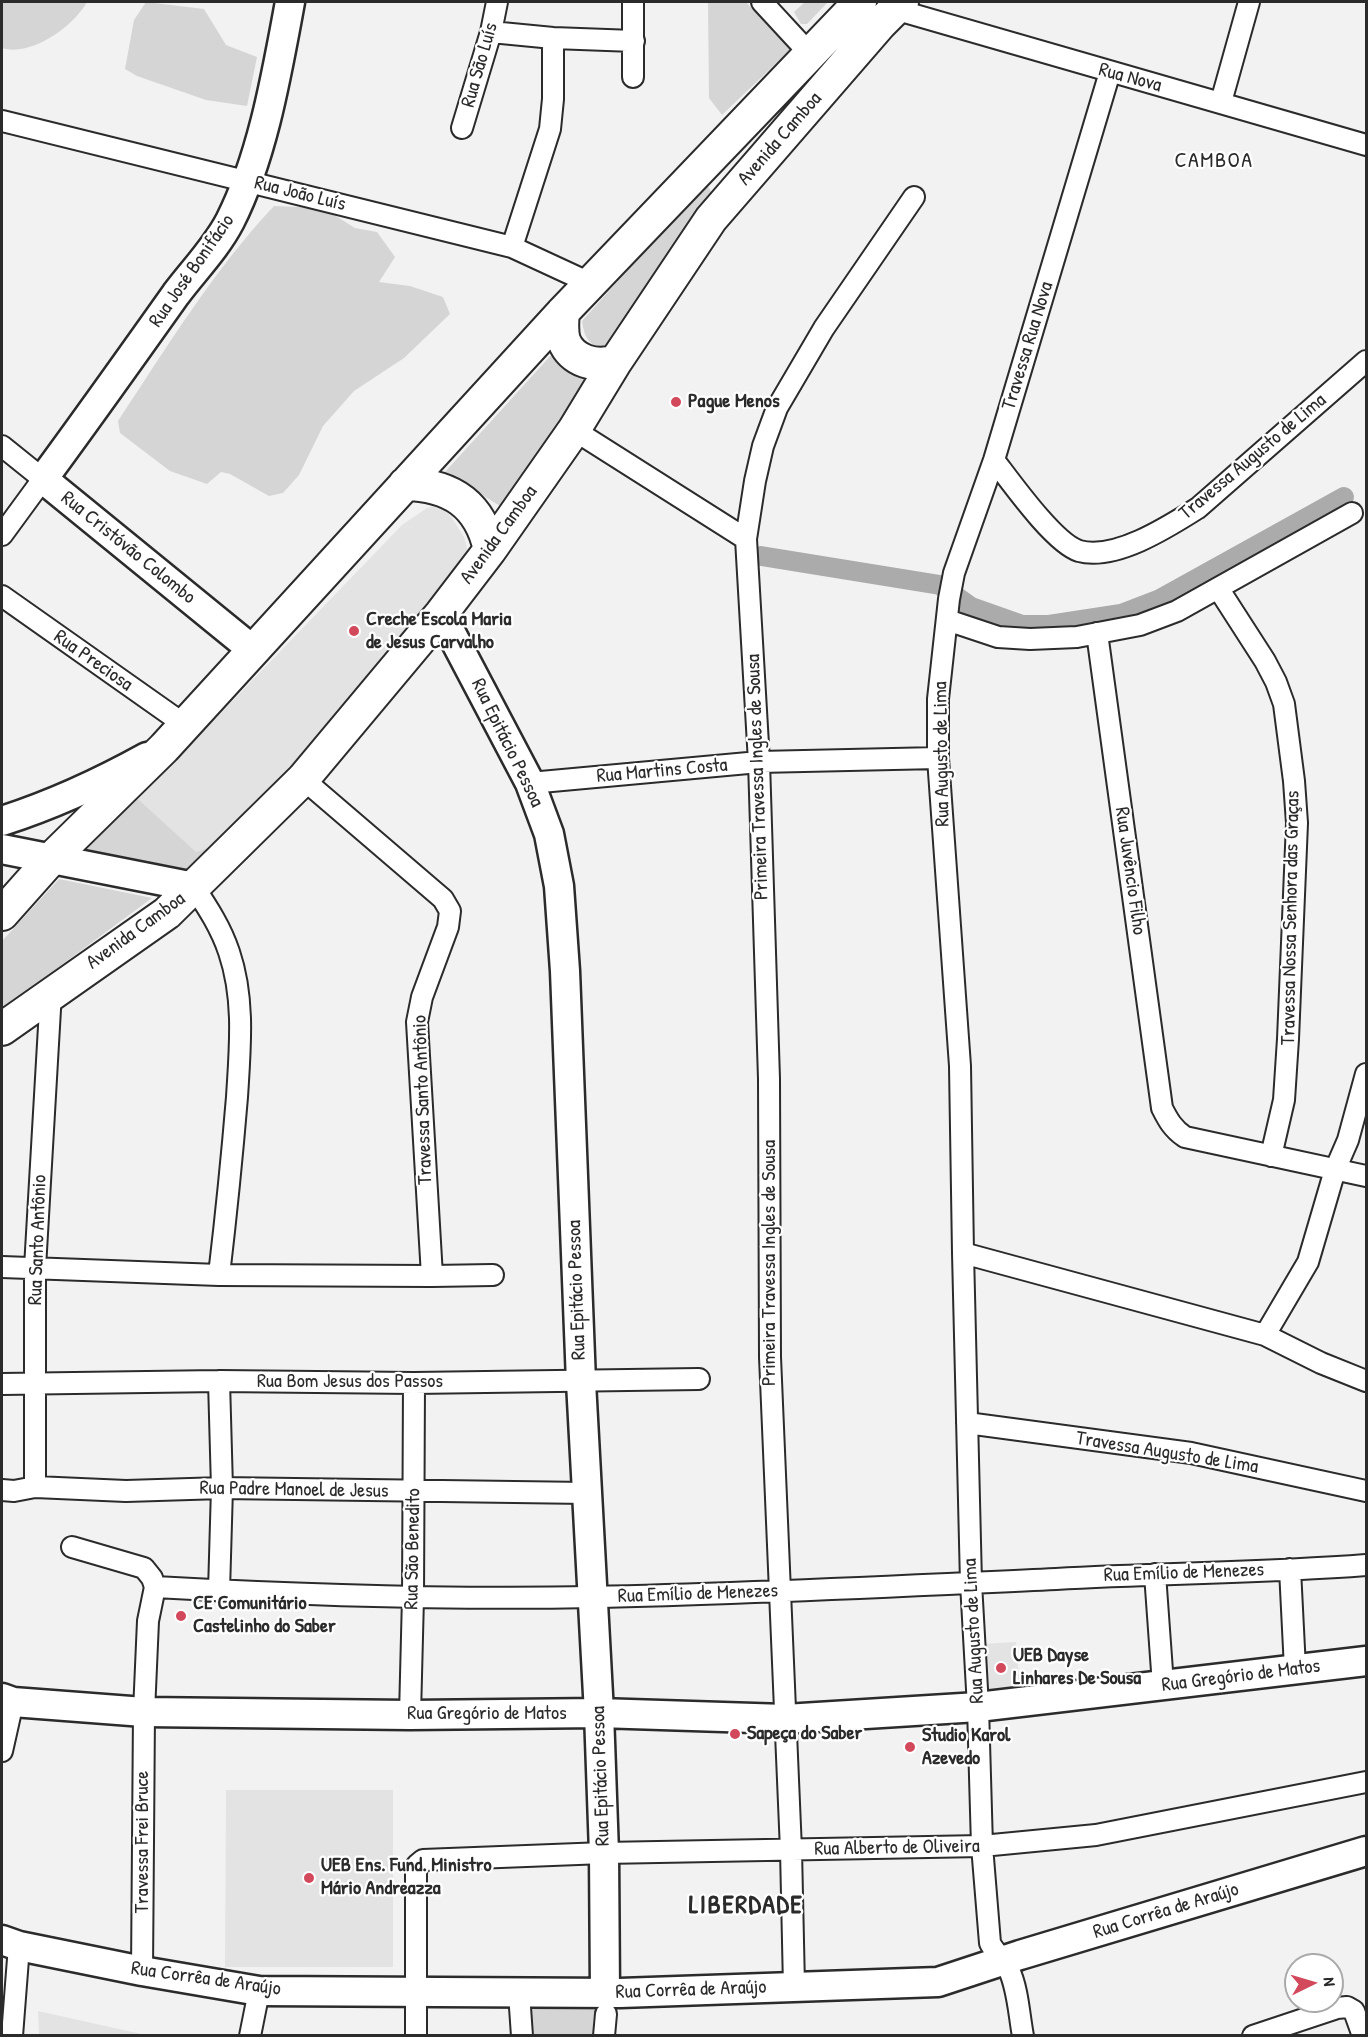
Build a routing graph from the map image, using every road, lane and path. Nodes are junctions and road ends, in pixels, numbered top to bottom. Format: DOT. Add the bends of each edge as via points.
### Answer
graph roads {
  1 [pos="290,2"];
  2 [pos="497,2"];
  3 [pos="633,2"];
  4 [pos="860,2"];
  5 [pos="1249,2"];
  6 [pos="773,5"];
  7 [pos="898,5"];
  8 [pos="491,32"];
  9 [pos="553,38"];
  10 [pos="634,41"];
  11 [pos="810,54"];
  12 [pos="1110,72"];
  13 [pos="633,77"];
  14 [pos="1221,102"];
  15 [pos="2,121"];
  16 [pos="462,128"];
  17 [pos="1366,145"];
  18 [pos="248,181"];
  19 [pos="914,197"];
  20 [pos="512,246"];
  21 [pos="592,284"];
  22 [pos="563,312"];
  23 [pos="1366,361"];
  24 [pos="616,362"];
  25 [pos="574,430"];
  26 [pos="2,446"];
  27 [pos="994,460"];
  28 [pos="43,479"];
  29 [pos="405,484"];
  30 [pos="1352,513"];
  31 [pos="2,535"];
  32 [pos="746,538"];
  33 [pos="490,550"];
  34 [pos="1218,588"];
  35 [pos="2,596"];
  36 [pos="441,614"];
  37 [pos="947,620"];
  38 [pos="1097,633"];
  39 [pos="254,651"];
  40 [pos="175,736"];
  41 [pos="938,759"];
  42 [pos="759,762"];
  43 [pos="303,779"];
  44 [pos="530,783"];
  45 [pos="2,821"];
  46 [pos="2,849"];
  47 [pos="51,859"];
  48 [pos="194,887"];
  49 [pos="2,914"];
  50 [pos="51,992"];
  51 [pos="2,1029"];
  52 [pos="1366,1074"];
  53 [pos="1271,1156"];
  54 [pos="1335,1170"];
  55 [pos="1366,1176"];
  56 [pos="963,1253"];
  57 [pos="2,1266"];
  58 [pos="35,1268"];
  59 [pos="219,1275"];
  60 [pos="493,1275"];
  61 [pos="432,1276"];
  62 [pos="1265,1335"];
  63 [pos="699,1379"];
  64 [pos="219,1381"];
  65 [pos="1366,1381"];
  66 [pos="581,1382"];
  67 [pos="36,1383"];
  68 [pos="414,1383"];
  69 [pos="2,1384"];
  70 [pos="967,1423"];
  71 [pos="35,1487"];
  72 [pos="222,1488"];
  73 [pos="2,1490"];
  74 [pos="1366,1491"];
  75 [pos="414,1492"];
  76 [pos="587,1494"];
  77 [pos="72,1546"];
  78 [pos="1366,1565"];
  79 [pos="1290,1569"];
  80 [pos="1155,1574"];
  81 [pos="971,1583"];
  82 [pos="155,1587"];
  83 [pos="219,1591"];
  84 [pos="779,1592"];
  85 [pos="413,1597"];
  86 [pos="591,1598"];
  87 [pos="1366,1661"];
  88 [pos="1295,1669"];
  89 [pos="1163,1685"];
  90 [pos="7,1700"];
  91 [pos="978,1707"];
  92 [pos="144,1712"];
  93 [pos="599,1713"];
  94 [pos="410,1715"];
  95 [pos="786,1719"];
  96 [pos="2,1751"];
  97 [pos="1366,1782"];
  98 [pos="982,1846"];
  99 [pos="791,1850"];
  100 [pos="1366,1851"];
  101 [pos="604,1853"];
  102 [pos="10,1943"];
  103 [pos="1003,1960"];
  104 [pos="142,1971"];
  105 [pos="794,1987"];
  106 [pos="259,1991"];
  107 [pos="417,1992"];
  108 [pos="519,1993"];
  109 [pos="605,2003"];
  110 [pos="12,2036"];
  111 [pos="250,2036"];
  112 [pos="416,2036"];
  113 [pos="522,2036"];
  114 [pos="604,2036"];
  115 [pos="1023,2036"];
  116 [pos="1253,2036"];
  117 [pos="1363,2036"];
  1 -- 18 [label="street, Rua José Bonifácio" via="275,81"];
  2 -- 8 [label="street, Rua São Luís"];
  3 -- 10 [label="street"];
  4 -- 11 [label="main road, Avenida Camboa"];
  5 -- 14 [label="street"];
  6 -- 11 [label="street"];
  7 -- 12 [label="street, Rua Nova"];
  7 -- 24 [label="main road, Avenida Camboa" via="711,219"];
  8 -- 9 [label="street"];
  8 -- 16 [label="street, Rua São Luís"];
  9 -- 10 [label="street"];
  9 -- 20 [label="street" via="554,99 550,129"];
  10 -- 13 [label="street"];
  11 -- 21 [label="main road, Avenida Camboa"];
  12 -- 14 [label="street, Rua Nova"];
  12 -- 27 [label="street, Travessa Rua Nova"];
  14 -- 17 [label="street, Rua Nova"];
  15 -- 18 [label="street, Rua João Luís"];
  18 -- 20 [label="street, Rua João Luís"];
  18 -- 28 [label="street, Rua José Bonifácio" via="217,242"];
  19 -- 32 [label="street, Primeira Travessa Ingles de Sousa" via="824,328 777,408 763,446"];
  20 -- 21 [label="street, Rua João Luís"];
  21 -- 22 [label="main road, Avenida Camboa"];
  22 -- 24 [label="main road" via="564,341 572,354 593,364"];
  22 -- 29 [label="main road, Avenida Camboa"];
  23 -- 27 [label="street, Travessa Augusto de Lima" via="1198,508 1174,524 1112,550 1094,554 1076,550 1057,536"];
  24 -- 25 [label="main road, Avenida Camboa"];
  25 -- 32 [label="street"];
  25 -- 33 [label="main road, Avenida Camboa"];
  26 -- 28 [label="street, Rua Cristóvão Colombo"];
  27 -- 37 [label="street, Travessa Rua Nova" via="950,590"];
  28 -- 31 [label="street"];
  28 -- 39 [label="street, Rua Cristóvão Colombo"];
  29 -- 33 [label="main road" via="431,486 460,498 482,523"];
  29 -- 39 [label="main road, Avenida Camboa"];
  30 -- 34 [label="street"];
  32 -- 42 [label="street, Primeira Travessa Ingles de Sousa"];
  33 -- 36 [label="main road, Avenida Camboa"];
  34 -- 38 [label="street" via="1149,622"];
  34 -- 53 [label="street, Travessa Nossa Senhora das Graças" via="1276,682 1284,704 1294,781 1297,823 1291,995 1284,1100"];
  35 -- 40 [label="street, Rua Preciosa"];
  36 -- 43 [label="main road, Avenida Camboa"];
  36 -- 44 [label="street, Rua Epitácio Pessoa"];
  37 -- 38 [label="street" via="998,637 1030,639"];
  37 -- 41 [label="street, Rua Augusto de Lima" via="938,699"];
  38 -- 53 [label="street, Rua Juvêncio Filho" via="1162,1108 1185,1137"];
  39 -- 40 [label="main road, Avenida Camboa"];
  40 -- 45 [label="street" via="105,781"];
  40 -- 47 [label="main road, Avenida Camboa"];
  41 -- 42 [label="street, Rua Martins Costa"];
  41 -- 56 [label="street, Rua Augusto de Lima" via="960,1066"];
  42 -- 44 [label="street, Rua Martins Costa"];
  42 -- 84 [label="street, Primeira Travessa Ingles de Sousa" via="769,1079 770,1357"];
  43 -- 48 [label="main road, Avenida Camboa"];
  43 -- 61 [label="street, Travessa Santo Antônio" via="443,899 450,910 417,1022"];
  44 -- 66 [label="street, Rua Epitácio Pessoa" via="549,834 559,886"];
  46 -- 47 [label="street"];
  47 -- 48 [label="street"];
  47 -- 49 [label="main road, Avenida Camboa"];
  48 -- 50 [label="main road, Avenida Camboa" via="167,913"];
  48 -- 59 [label="street" via="230,952 240,1009 233,1153"];
  50 -- 51 [label="main road, Avenida Camboa"];
  50 -- 58 [label="street, Rua Santo Antônio"];
  52 -- 54 [label="street" via="1348,1140"];
  53 -- 54 [label="street"];
  54 -- 55 [label="street"];
  54 -- 62 [label="street" via="1308,1262"];
  56 -- 62 [label="street"];
  56 -- 70 [label="street, Rua Augusto de Lima"];
  57 -- 58 [label="street"];
  58 -- 59 [label="street"];
  58 -- 67 [label="street, Rua Santo Antônio"];
  59 -- 61 [label="street"];
  60 -- 61 [label="street"];
  62 -- 65 [label="street"];
  63 -- 66 [label="street, Rua Bom Jesus dos Passos"];
  64 -- 67 [label="street, Rua Bom Jesus dos Passos"];
  64 -- 68 [label="street, Rua Bom Jesus dos Passos"];
  64 -- 72 [label="street"];
  66 -- 68 [label="street, Rua Bom Jesus dos Passos"];
  66 -- 76 [label="street, Rua Epitácio Pessoa"];
  67 -- 69 [label="street, Rua Bom Jesus dos Passos"];
  67 -- 71 [label="street, Rua Santo Antônio"];
  68 -- 75 [label="street, Rua São Benedito"];
  70 -- 74 [label="street, Travessa Augusto de Lima" via="1191,1453"];
  70 -- 81 [label="street, Rua Augusto de Lima"];
  71 -- 72 [label="street, Rua Padre Manoel de Jesus" via="126,1491"];
  71 -- 73 [label="street, Rua Padre Manoel de Jesus"];
  72 -- 75 [label="street, Rua Padre Manoel de Jesus"];
  72 -- 83 [label="street"];
  75 -- 76 [label="street, Rua Padre Manoel de Jesus"];
  75 -- 85 [label="street, Rua São Benedito"];
  76 -- 86 [label="street, Rua Epitácio Pessoa"];
  77 -- 82 [label="street" via="144,1569"];
  78 -- 79 [label="street, Rua Emílio de Menezes"];
  79 -- 80 [label="street, Rua Emílio de Menezes"];
  79 -- 88 [label="street"];
  80 -- 81 [label="street, Rua Emílio de Menezes"];
  80 -- 89 [label="street"];
  81 -- 84 [label="street, Rua Emílio de Menezes"];
  81 -- 91 [label="street, Rua Augusto de Lima"];
  82 -- 83 [label="street, Rua Emílio de Menezes"];
  82 -- 92 [label="street" via="148,1621"];
  83 -- 85 [label="street, Rua Emílio de Menezes"];
  84 -- 86 [label="street, Rua Emílio de Menezes"];
  84 -- 95 [label="street, Primeira Travessa Ingles de Sousa"];
  85 -- 86 [label="street, Rua Emílio de Menezes"];
  85 -- 94 [label="street, Rua São Benedito"];
  86 -- 93 [label="street, Rua Epitácio Pessoa"];
  87 -- 88 [label="street, Rua Gregório de Matos"];
  88 -- 89 [label="street, Rua Gregório de Matos"];
  89 -- 91 [label="street, Rua Gregório de Matos"];
  90 -- 92 [label="street, Rua Gregório de Matos"];
  90 -- 96 [label="street"];
  91 -- 95 [label="street, Rua Gregório de Matos"];
  91 -- 98 [label="street, Rua Augusto de Lima"];
  92 -- 94 [label="street, Rua Gregório de Matos"];
  92 -- 104 [label="street, Travessa Frei Bruce"];
  93 -- 94 [label="street, Rua Gregório de Matos"];
  93 -- 95 [label="street, Rua Gregório de Matos"];
  93 -- 101 [label="street, Rua Epitácio Pessoa"];
  95 -- 99 [label="street, Primeira Travessa Ingles de Sousa"];
  97 -- 98 [label="street, Rua Alberto de Oliveira" via="1096,1834"];
  98 -- 99 [label="street, Rua Alberto de Oliveira"];
  98 -- 103 [label="street, Rua Augusto de Lima" via="990,1943"];
  99 -- 101 [label="street, Rua Alberto de Oliveira"];
  99 -- 105 [label="street, Primeira Travessa Ingles de Sousa"];
  100 -- 103 [label="street, Rua Corrêa de Araújo"];
  101 -- 107 [label="street, Rua Alberto de Oliveira" via="423,1860 417,1865 416,1874"];
  101 -- 109 [label="street, Rua Epitácio Pessoa"];
  102 -- 104 [label="street, Rua Corrêa de Araújo"];
  102 -- 110 [label="street"];
  103 -- 105 [label="street, Rua Corrêa de Araújo" via="938,1982"];
  103 -- 115 [label="street, Rua Augusto de Lima" via="1012,1978"];
  104 -- 106 [label="street, Rua Corrêa de Araújo"];
  105 -- 109 [label="street, Rua Corrêa de Araújo"];
  106 -- 107 [label="street, Rua Corrêa de Araújo"];
  106 -- 111 [label="street"];
  107 -- 108 [label="street, Rua Corrêa de Araújo"];
  107 -- 112 [label="street"];
  108 -- 109 [label="street, Rua Corrêa de Araújo"];
  108 -- 113 [label="street"];
  109 -- 114 [label="street, Rua Epitácio Pessoa"];
  116 -- 117 [label="street" via="1347,2007 1354,2011"];
}
